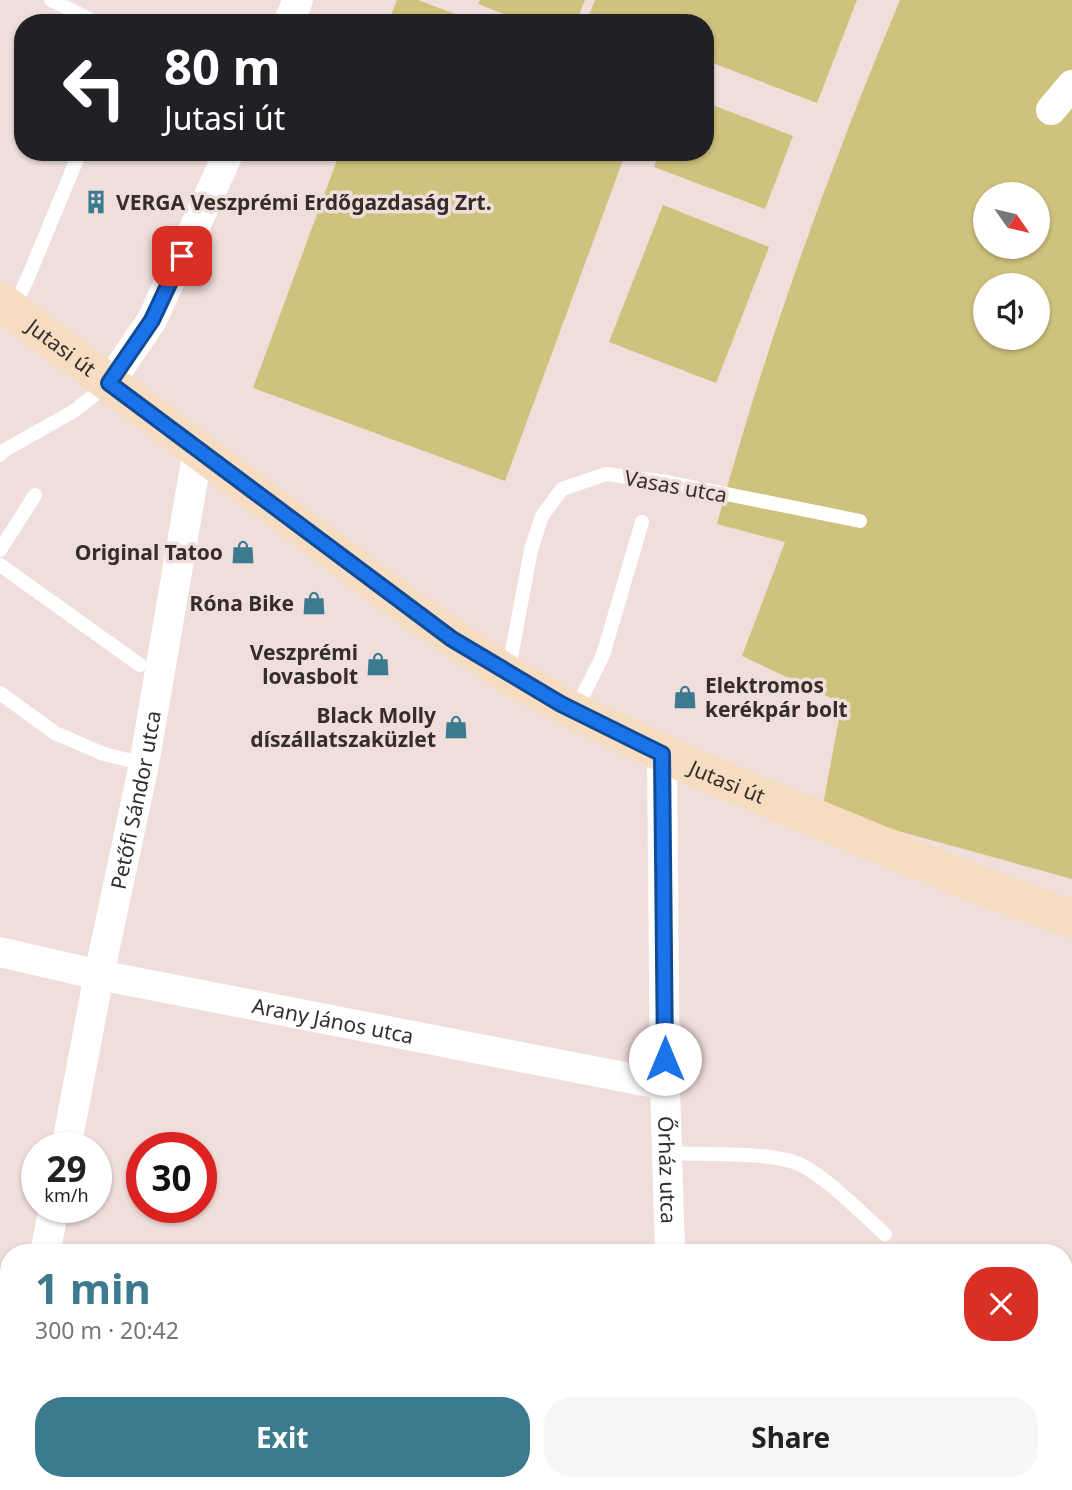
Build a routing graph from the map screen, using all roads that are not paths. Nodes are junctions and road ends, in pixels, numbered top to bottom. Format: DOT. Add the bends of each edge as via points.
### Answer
graph roads {
  1 [pos="51,0"];
  2 [pos="79,14"];
  3 [pos="1072,85"];
  4 [pos="1051,110"];
  5 [pos="76,161"];
  6 [pos="225,161"];
  7 [pos="6,306"];
  8 [pos="109,383"];
  9 [pos="198,450"];
  10 [pos="1,452"];
  11 [pos="35,495"];
  12 [pos="860,521"];
  13 [pos="642,522"];
  14 [pos="0,550"];
  15 [pos="0,565"];
  16 [pos="140,664"];
  17 [pos="507,674"];
  18 [pos="0,693"];
  19 [pos="575,712"];
  20 [pos="662,754"];
  21 [pos="144,764"];
  22 [pos="1072,919"];
  23 [pos="0,952"];
  24 [pos="99,975"];
  25 [pos="665,1085"];
  26 [pos="69,1132"];
  27 [pos="667,1153"];
  28 [pos="51,1223"];
  29 [pos="885,1234"];
  30 [pos="48,1244"];
  31 [pos="670,1244"];
  1 -- 2 [label="lane"];
  3 -- 4 [label="street"];
  5 -- 7 [label="lane" via="26,282"];
  6 -- 8 [label="street" via="152,320"];
  7 -- 8 [label="street, Jutasi út"];
  8 -- 9 [label="street, Jutasi út"];
  8 -- 10 [label="lane" via="74,411"];
  9 -- 17 [label="street, Jutasi út" via="414,612"];
  9 -- 21 [label="street, Petőfi Sándor utca"];
  11 -- 14 [label="lane"];
  12 -- 17 [label="lane, Vasas utca" via="606,474 562,489 542,516 531,550"];
  13 -- 19 [label="lane" via="604,654"];
  15 -- 16 [label="lane"];
  17 -- 19 [label="street, Jutasi út"];
  18 -- 21 [label="lane" via="55,733 104,754"];
  19 -- 20 [label="street, Jutasi út"];
  20 -- 22 [label="street, Jutasi út"];
  20 -- 25 [label="street, Őrház utca"];
  21 -- 24 [label="street, Petőfi Sándor utca"];
  23 -- 24 [label="street, Arany János utca"];
  24 -- 25 [label="street, Arany János utca"];
  24 -- 26 [label="street, Petőfi Sándor utca"];
  25 -- 27 [label="street, Őrház utca"];
  27 -- 29 [label="lane" via="774,1157 800,1164"];
  27 -- 31 [label="street, Őrház utca"];
  28 -- 30 [label="street"];
}
